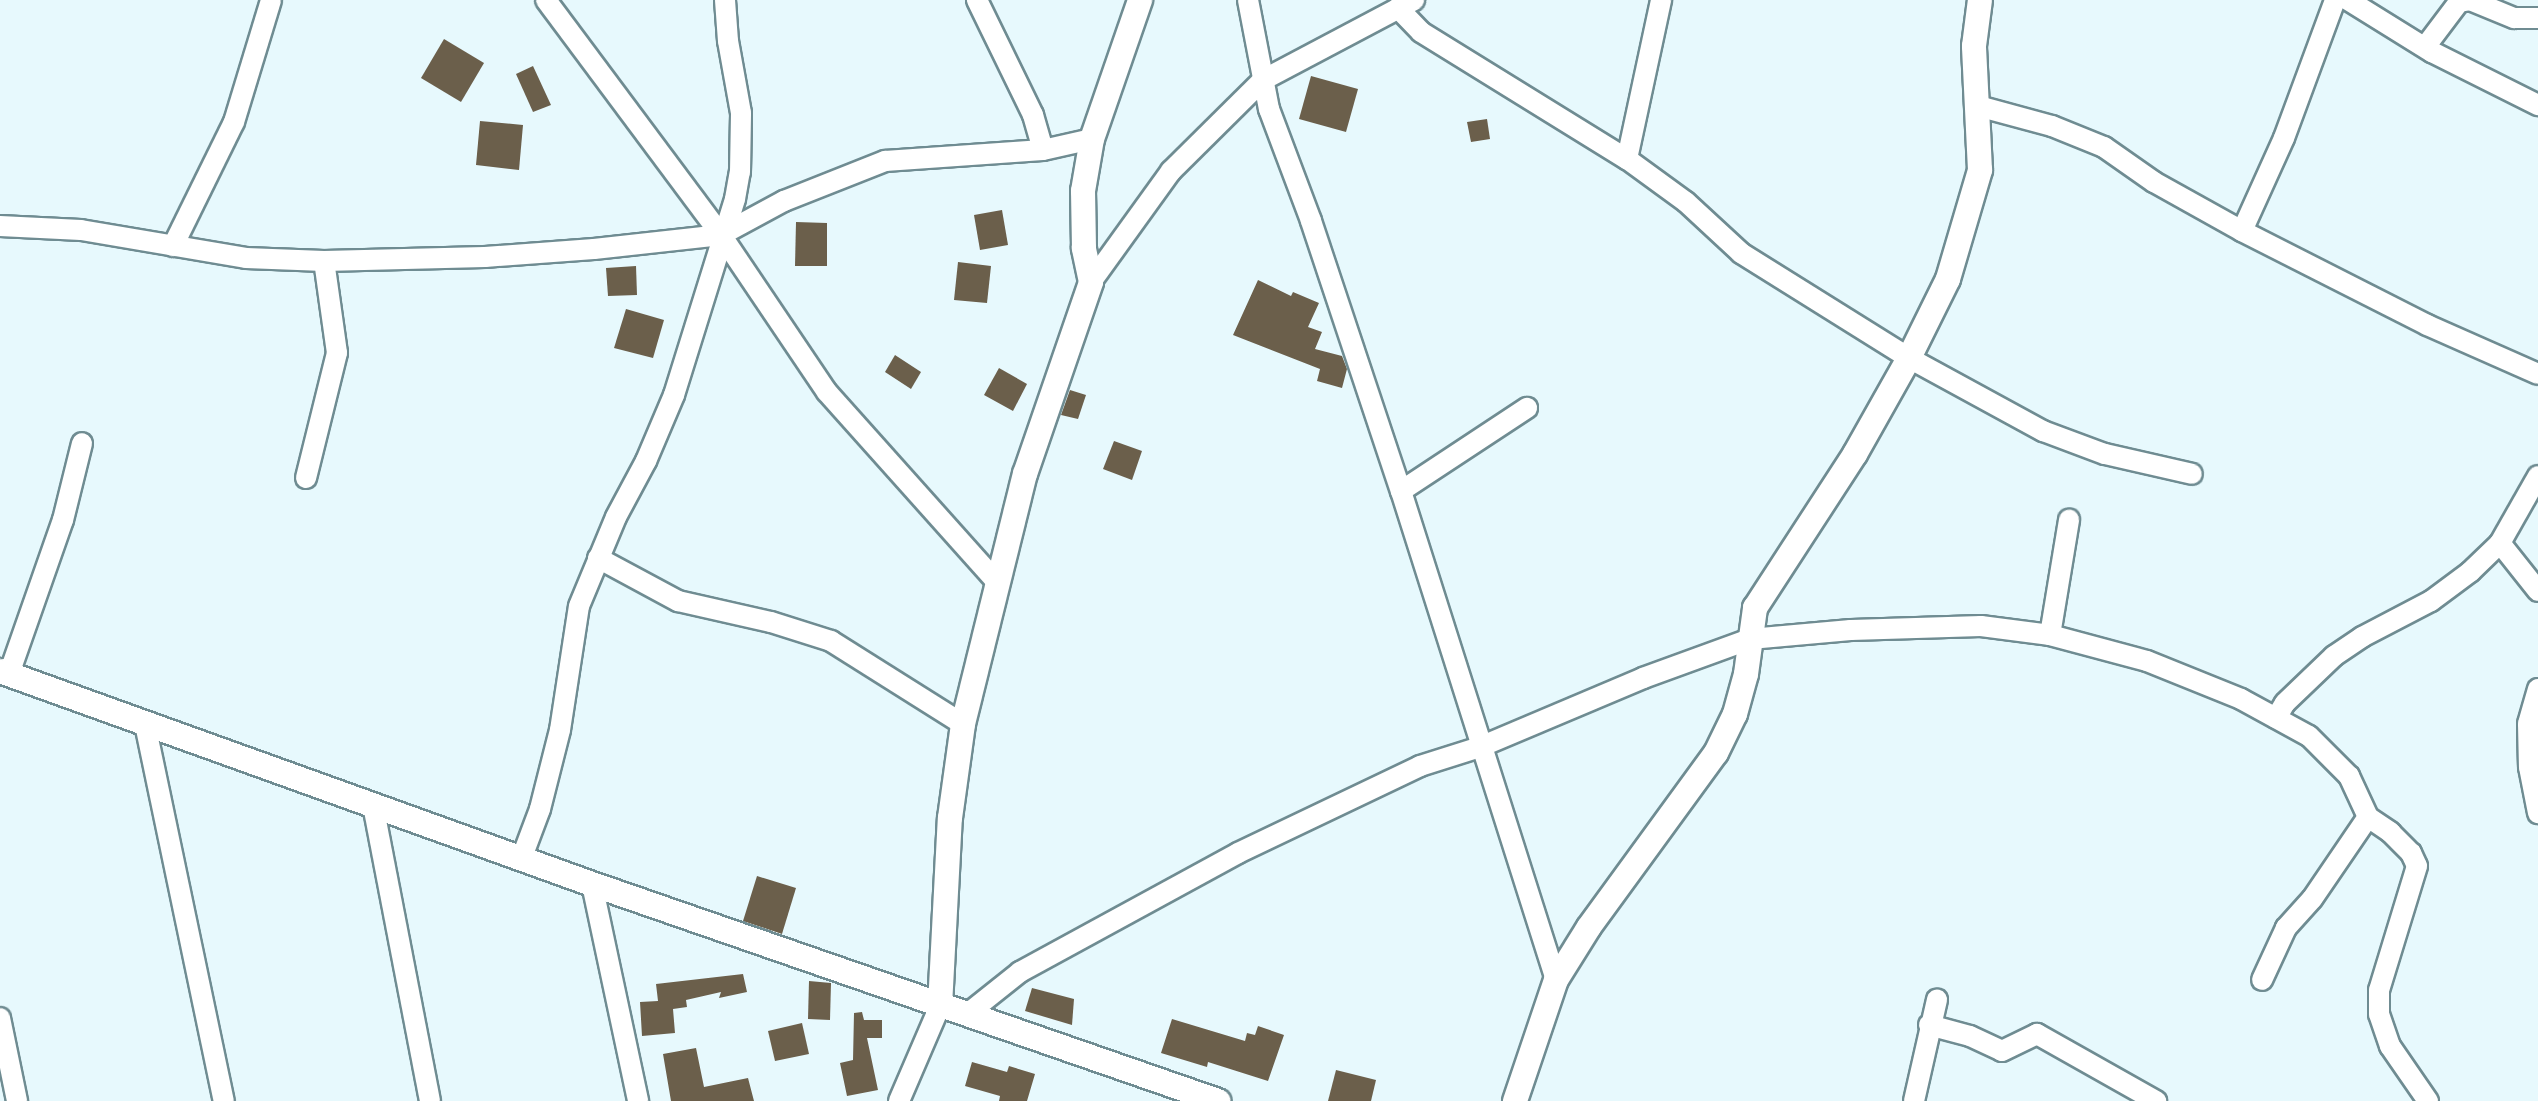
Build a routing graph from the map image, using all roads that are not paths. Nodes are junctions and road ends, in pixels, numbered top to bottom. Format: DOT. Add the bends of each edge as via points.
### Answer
graph roads {
  1 [pos="271,0"];
  2 [pos="546,0"];
  3 [pos="725,0"];
  4 [pos="977,0"];
  5 [pos="1140,0"];
  6 [pos="1248,0"];
  7 [pos="1661,0"];
  8 [pos="1980,0"];
  9 [pos="2335,0"];
  10 [pos="2348,0"];
  11 [pos="1406,4"];
  12 [pos="2538,18"];
  13 [pos="2425,47"];
  14 [pos="1263,80"];
  15 [pos="2538,105"];
  16 [pos="1978,106"];
  17 [pos="1092,139"];
  18 [pos="1043,150"];
  19 [pos="1627,159"];
  20 [pos="0,226"];
  21 [pos="2242,231"];
  22 [pos="721,235"];
  23 [pos="173,246"];
  24 [pos="324,261"];
  25 [pos="1091,282"];
  26 [pos="1909,358"];
  27 [pos="2538,374"];
  28 [pos="1527,408"];
  29 [pos="82,443"];
  30 [pos="2192,474"];
  31 [pos="2538,476"];
  32 [pos="306,478"];
  33 [pos="1401,491"];
  34 [pos="2069,520"];
  35 [pos="2500,543"];
  36 [pos="598,558"];
  37 [pos="998,583"];
  38 [pos="2538,591"];
  39 [pos="2050,635"];
  40 [pos="1750,639"];
  41 [pos="4,673"];
  42 [pos="2538,689"];
  43 [pos="2276,718"];
  44 [pos="145,724"];
  45 [pos="963,724"];
  46 [pos="1480,747"];
  47 [pos="373,805"];
  48 [pos="2538,813"];
  49 [pos="2368,817"];
  50 [pos="522,857"];
  51 [pos="592,884"];
  52 [pos="1556,980"];
  53 [pos="2262,980"];
  54 [pos="1937,1000"];
  55 [pos="940,1006"];
  56 [pos="966,1015"];
  57 [pos="0,1018"];
  58 [pos="1929,1025"];
  59 [pos="17,1101"];
  60 [pos="224,1101"];
  61 [pos="430,1101"];
  62 [pos="638,1101"];
  63 [pos="899,1101"];
  64 [pos="1218,1101"];
  65 [pos="1515,1101"];
  66 [pos="1914,1101"];
  67 [pos="2156,1101"];
  68 [pos="2428,1101"];
  1 -- 23 [label="street" via="234,122"];
  2 -- 22 [label="street"];
  3 -- 22 [label="street" via="741,113 740,172"];
  4 -- 18 [label="street" via="1033,115"];
  5 -- 17 [label="street"];
  6 -- 14 [label="street"];
  7 -- 19 [label="street"];
  8 -- 16 [label="street" via="1974,46"];
  9 -- 21 [label="street" via="2284,138"];
  10 -- 13 [label="street"];
  11 -- 14 [label="street"];
  11 -- 19 [label="street" via="1421,32"];
  12 -- 13 [label="street" via="2514,18 2470,0 2459,2"];
  13 -- 15 [label="street"];
  14 -- 25 [label="street" via="1171,171"];
  14 -- 33 [label="street"];
  16 -- 21 [label="street" via="2104,147"];
  16 -- 26 [label="street" via="1980,170 1965,226 1948,279"];
  17 -- 18 [label="street"];
  17 -- 25 [label="street" via="1083,191"];
  18 -- 22 [label="street" via="885,161 784,201"];
  19 -- 26 [label="street" via="1686,202 1741,253"];
  20 -- 23 [label="street" via="81,230"];
  21 -- 27 [label="street" via="2427,325"];
  22 -- 24 [label="street" via="485,257"];
  22 -- 36 [label="street" via="674,395"];
  22 -- 37 [label="street" via="827,392"];
  23 -- 24 [label="street" via="246,258"];
  24 -- 32 [label="street" via="337,353"];
  25 -- 37 [label="street" via="1025,474"];
  26 -- 30 [label="street" via="2043,431 2105,454"];
  26 -- 40 [label="street" via="1855,454 1755,608"];
  28 -- 33 [label="street"];
  29 -- 41 [label="street" via="63,520"];
  31 -- 35 [label="street"];
  33 -- 46 [label="street"];
  34 -- 39 [label="street"];
  35 -- 38 [label="street"];
  35 -- 43 [label="street" via="2431,601 2334,656"];
  36 -- 45 [label="street" via="678,601 831,641"];
  36 -- 50 [label="street" via="579,606 560,730"];
  37 -- 45 [label="street"];
  39 -- 40 [label="street" via="1981,626"];
  39 -- 43 [label="street" via="2147,661"];
  40 -- 46 [label="street"];
  40 -- 52 [label="street" via="1735,714 1716,753"];
  41 -- 44 [label="street"];
  42 -- 48 [label="street" via="2528,724"];
  43 -- 49 [label="street" via="2309,736 2349,776"];
  44 -- 47 [label="street"];
  44 -- 60 [label="street"];
  45 -- 55 [label="street" via="950,818"];
  46 -- 52 [label="street"];
  46 -- 56 [label="street" via="1420,766 1238,853 1020,972"];
  47 -- 50 [label="street"];
  47 -- 61 [label="street"];
  49 -- 53 [label="street" via="2286,928"];
  49 -- 68 [label="street" via="2390,832 2417,866 2379,990 2379,1014 2390,1046"];
  50 -- 51 [label="street"];
  51 -- 55 [label="street"];
  51 -- 62 [label="street"];
  52 -- 65 [label="street"];
  54 -- 58 [label="street"];
  55 -- 56 [label="street"];
  55 -- 63 [label="street"];
  56 -- 64 [label="street"];
  57 -- 59 [label="street"];
  58 -- 66 [label="street"];
  58 -- 67 [label="street" via="2002,1051 2037,1034"];
}
